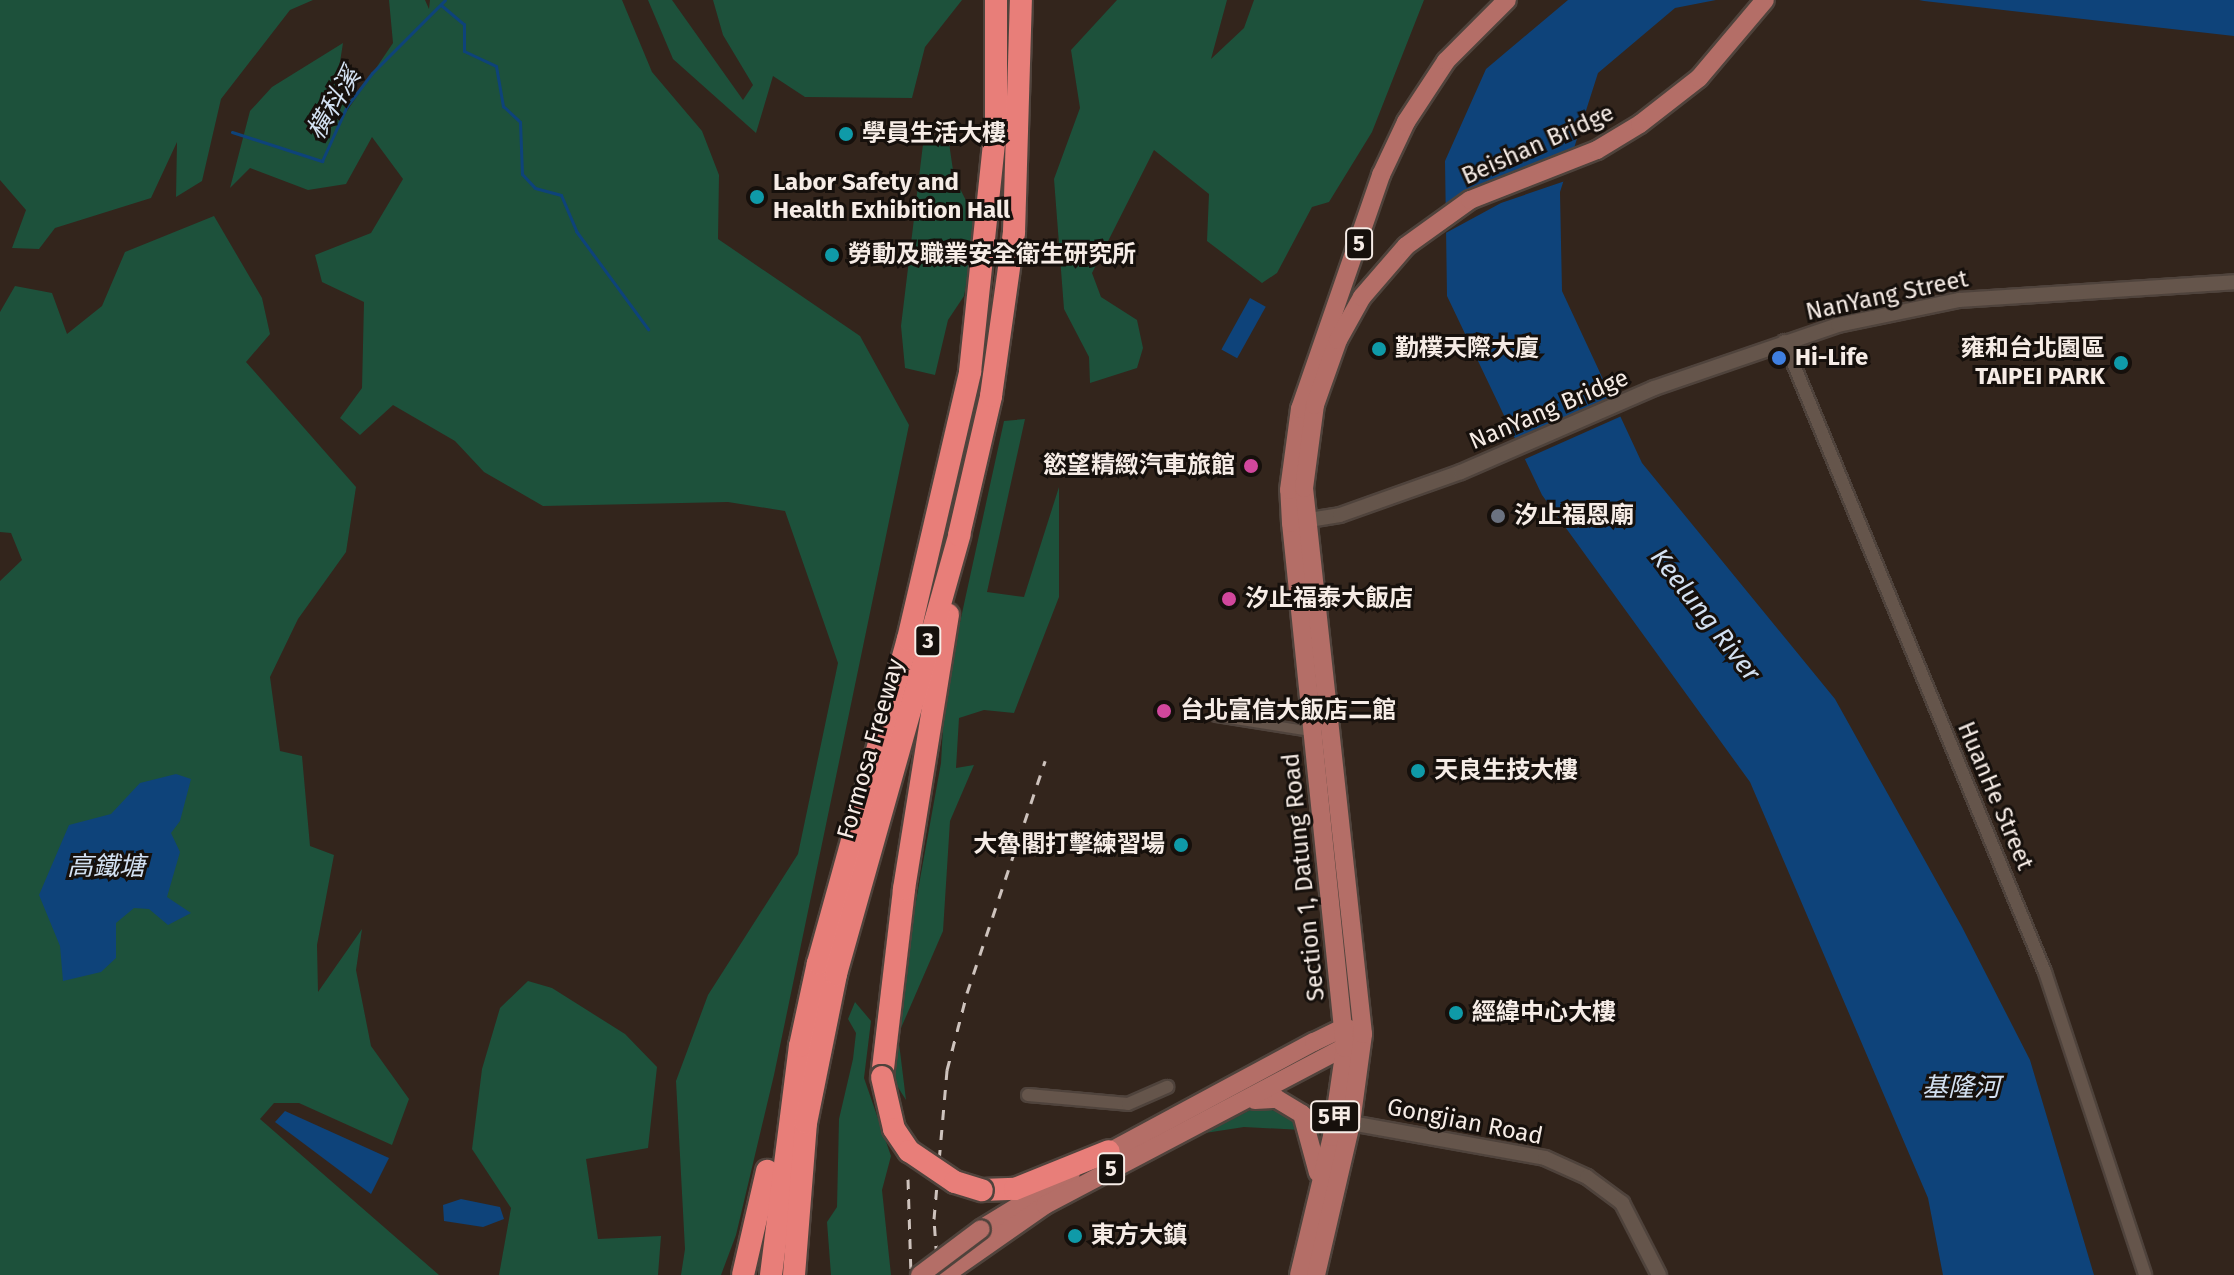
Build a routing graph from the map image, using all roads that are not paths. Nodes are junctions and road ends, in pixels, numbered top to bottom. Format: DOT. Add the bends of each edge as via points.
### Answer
graph roads {
  1 [pos="996,0"];
  2 [pos="1021,0"];
  3 [pos="1507,0"];
  4 [pos="1765,0"];
  5 [pos="2234,282"];
  6 [pos="1338,340"];
  7 [pos="1784,341"];
  8 [pos="1654,388"];
  9 [pos="1300,521"];
  10 [pos="959,535"];
  11 [pos="1216,716"];
  12 [pos="1311,731"];
  13 [pos="1345,1027"];
  14 [pos="1363,1034"];
  15 [pos="800,1046"];
  16 [pos="1345,1048"];
  17 [pos="1167,1087"];
  18 [pos="1028,1095"];
  19 [pos="1248,1100"];
  20 [pos="1351,1123"];
  21 [pos="1109,1151"];
  22 [pos="1318,1184"];
  23 [pos="988,1233"];
  24 [pos="743,1275"];
  25 [pos="771,1275"];
  26 [pos="794,1275"];
  27 [pos="920,1275"];
  28 [pos="945,1275"];
  29 [pos="1299,1275"];
  30 [pos="1316,1275"];
  31 [pos="1659,1275"];
  32 [pos="2145,1275"];
  1 -- 15 [label="highway, Formosa Freeway / 3" via="996,124 970,372 936,532 853,828"];
  2 -- 10 [label="highway, Formosa Freeway / 3" via="1014,232 991,396"];
  3 -- 9 [label="main road, Section 1, Datung Road / 5" via="1428,85 1381,175 1300,409 1289,490"];
  4 -- 6 [label="main road, Beishan Bridge / 5" via="1699,78 1640,124 1597,150 1470,200 1436,221 1382,271"];
  5 -- 7 [label="street, NanYang Street" via="1959,300"];
  6 -- 9 [label="main road, Section 1, Datung Road / 5" via="1309,429"];
  7 -- 8 [label="street, NanYang Street"];
  7 -- 32 [label="street, HuanHe Street" via="2045,972"];
  8 -- 9 [label="street, NanYang Bridge" via="1461,472 1340,515"];
  9 -- 12 [label="main road, Section 1, Datung Road / 5"];
  9 -- 14 [label="main road, Section 1, Datung Road / 5"];
  10 -- 21 [label="highway, bridge" via="904,889 882,1077 894,1129 909,1151 955,1182 982,1190 1015,1189"];
  10 -- 26 [label="highway, Formosa Freeway / 3" via="836,974 806,1123"];
  11 -- 12 [label="street"];
  12 -- 13 [label="main road, Section 1, Datung Road / 5"];
  13 -- 14 [label="main road"];
  13 -- 16 [label="main road, Section 1, Datung Road / 5甲"];
  13 -- 21 [label="main road, 5"];
  14 -- 16 [label="main road, 5"];
  14 -- 20 [label="main road, Section 1, Datung Road / 5甲"];
  15 -- 24 [label="highway" via="780,1098"];
  15 -- 25 [label="highway, Formosa Freeway / 3"];
  16 -- 19 [label="main road, 5"];
  16 -- 22 [label="main road, Section 1, Datung Road / 5甲" via="1332,1137"];
  17 -- 18 [label="street" via="1128,1104"];
  19 -- 22 [label="main road" via="1277,1099 1302,1114 1317,1156"];
  19 -- 23 [label="main road, 5"];
  20 -- 30 [label="main road, Section 1, Datung Road / 5甲"];
  20 -- 31 [label="street, Gongjian Road" via="1545,1158 1587,1177 1622,1203"];
  21 -- 23 [label="main road, 5"];
  22 -- 29 [label="main road, Section 1, Datung Road / 5甲"];
  23 -- 27 [label="main road, 5, bridge"];
  23 -- 28 [label="main road, 5"];
}
